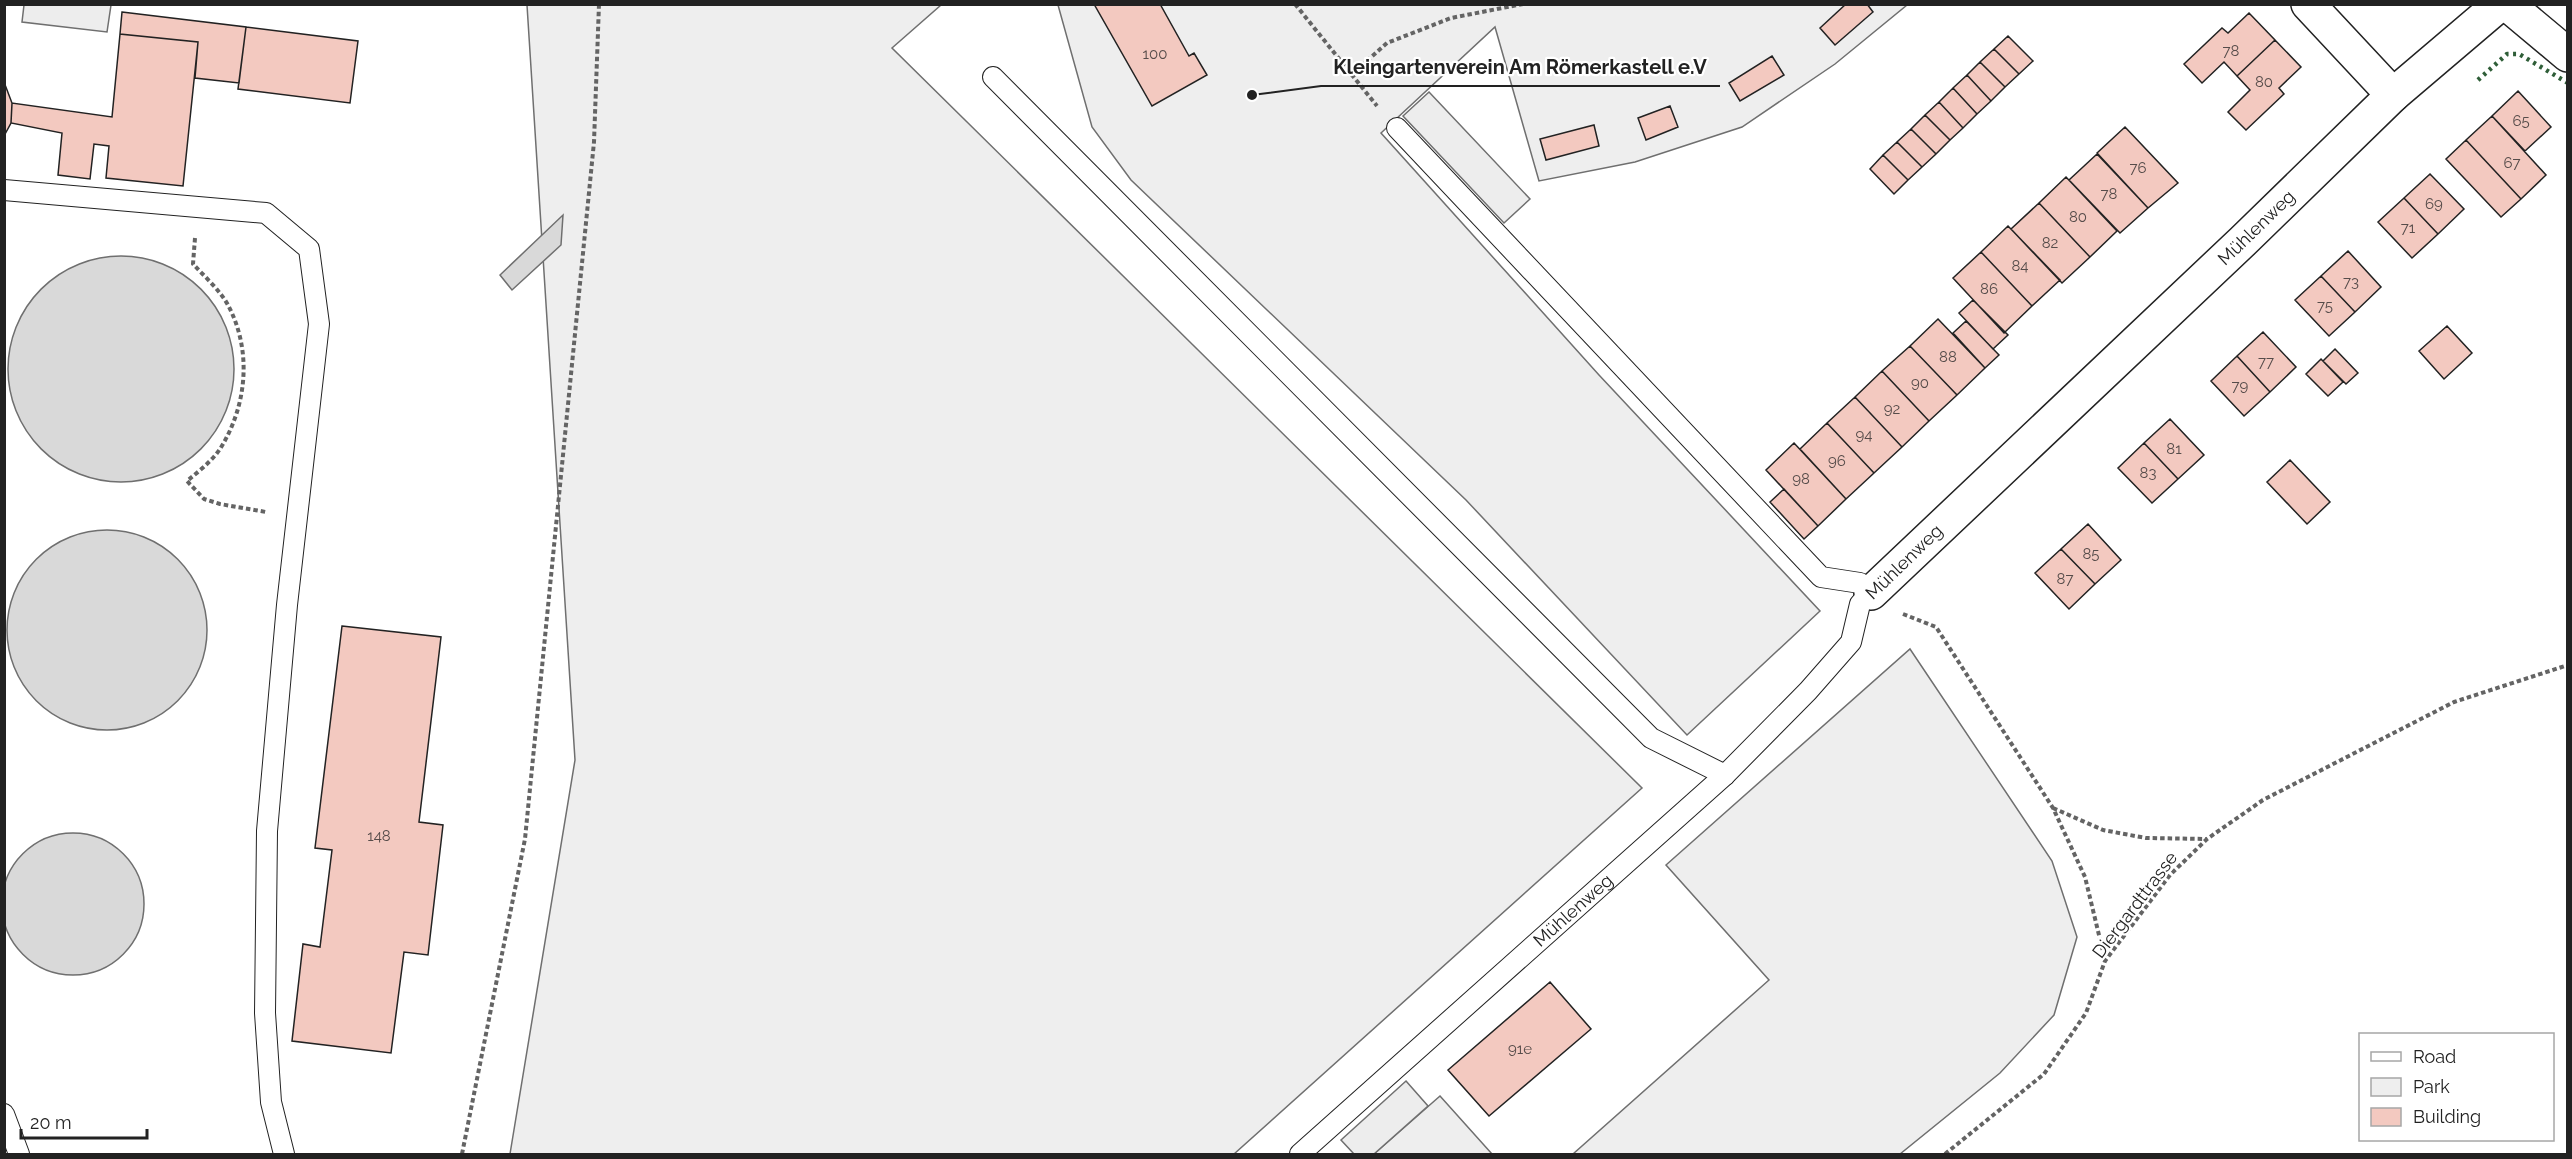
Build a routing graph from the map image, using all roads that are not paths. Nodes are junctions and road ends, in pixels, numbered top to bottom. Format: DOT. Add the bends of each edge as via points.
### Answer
graph roads {
  1 [pos="2308,4"];
  2 [pos="2500,4"];
  3 [pos="2507,4"];
  4 [pos="2568,55"];
  5 [pos="993,77"];
  6 [pos="2393,95"];
  7 [pos="1396,128"];
  8 [pos="4,190"];
  9 [pos="1871,593"];
  10 [pos="1725,775"];
  11 [pos="4,1114"];
  12 [pos="19,1155"];
  13 [pos="284,1155"];
  14 [pos="1300,1155"];
  1 -- 6 [label="street"];
  2 -- 6 [label="street, Mühlenweg"];
  3 -- 4 [label="street"];
  5 -- 10 [label="lane" via="1651,738"];
  6 -- 9 [label="street, Mühlenweg" via="2235,250"];
  7 -- 9 [label="lane" via="1821,577 1860,583"];
  8 -- 13 [label="lane" via="266,213 309,249 320,324 267,831 265,1013 271,1102"];
  9 -- 10 [label="lane, Mühlenweg" via="1860,604 1851,642"];
  10 -- 14 [label="lane, Mühlenweg"];
  11 -- 12 [label="lane"];
}
